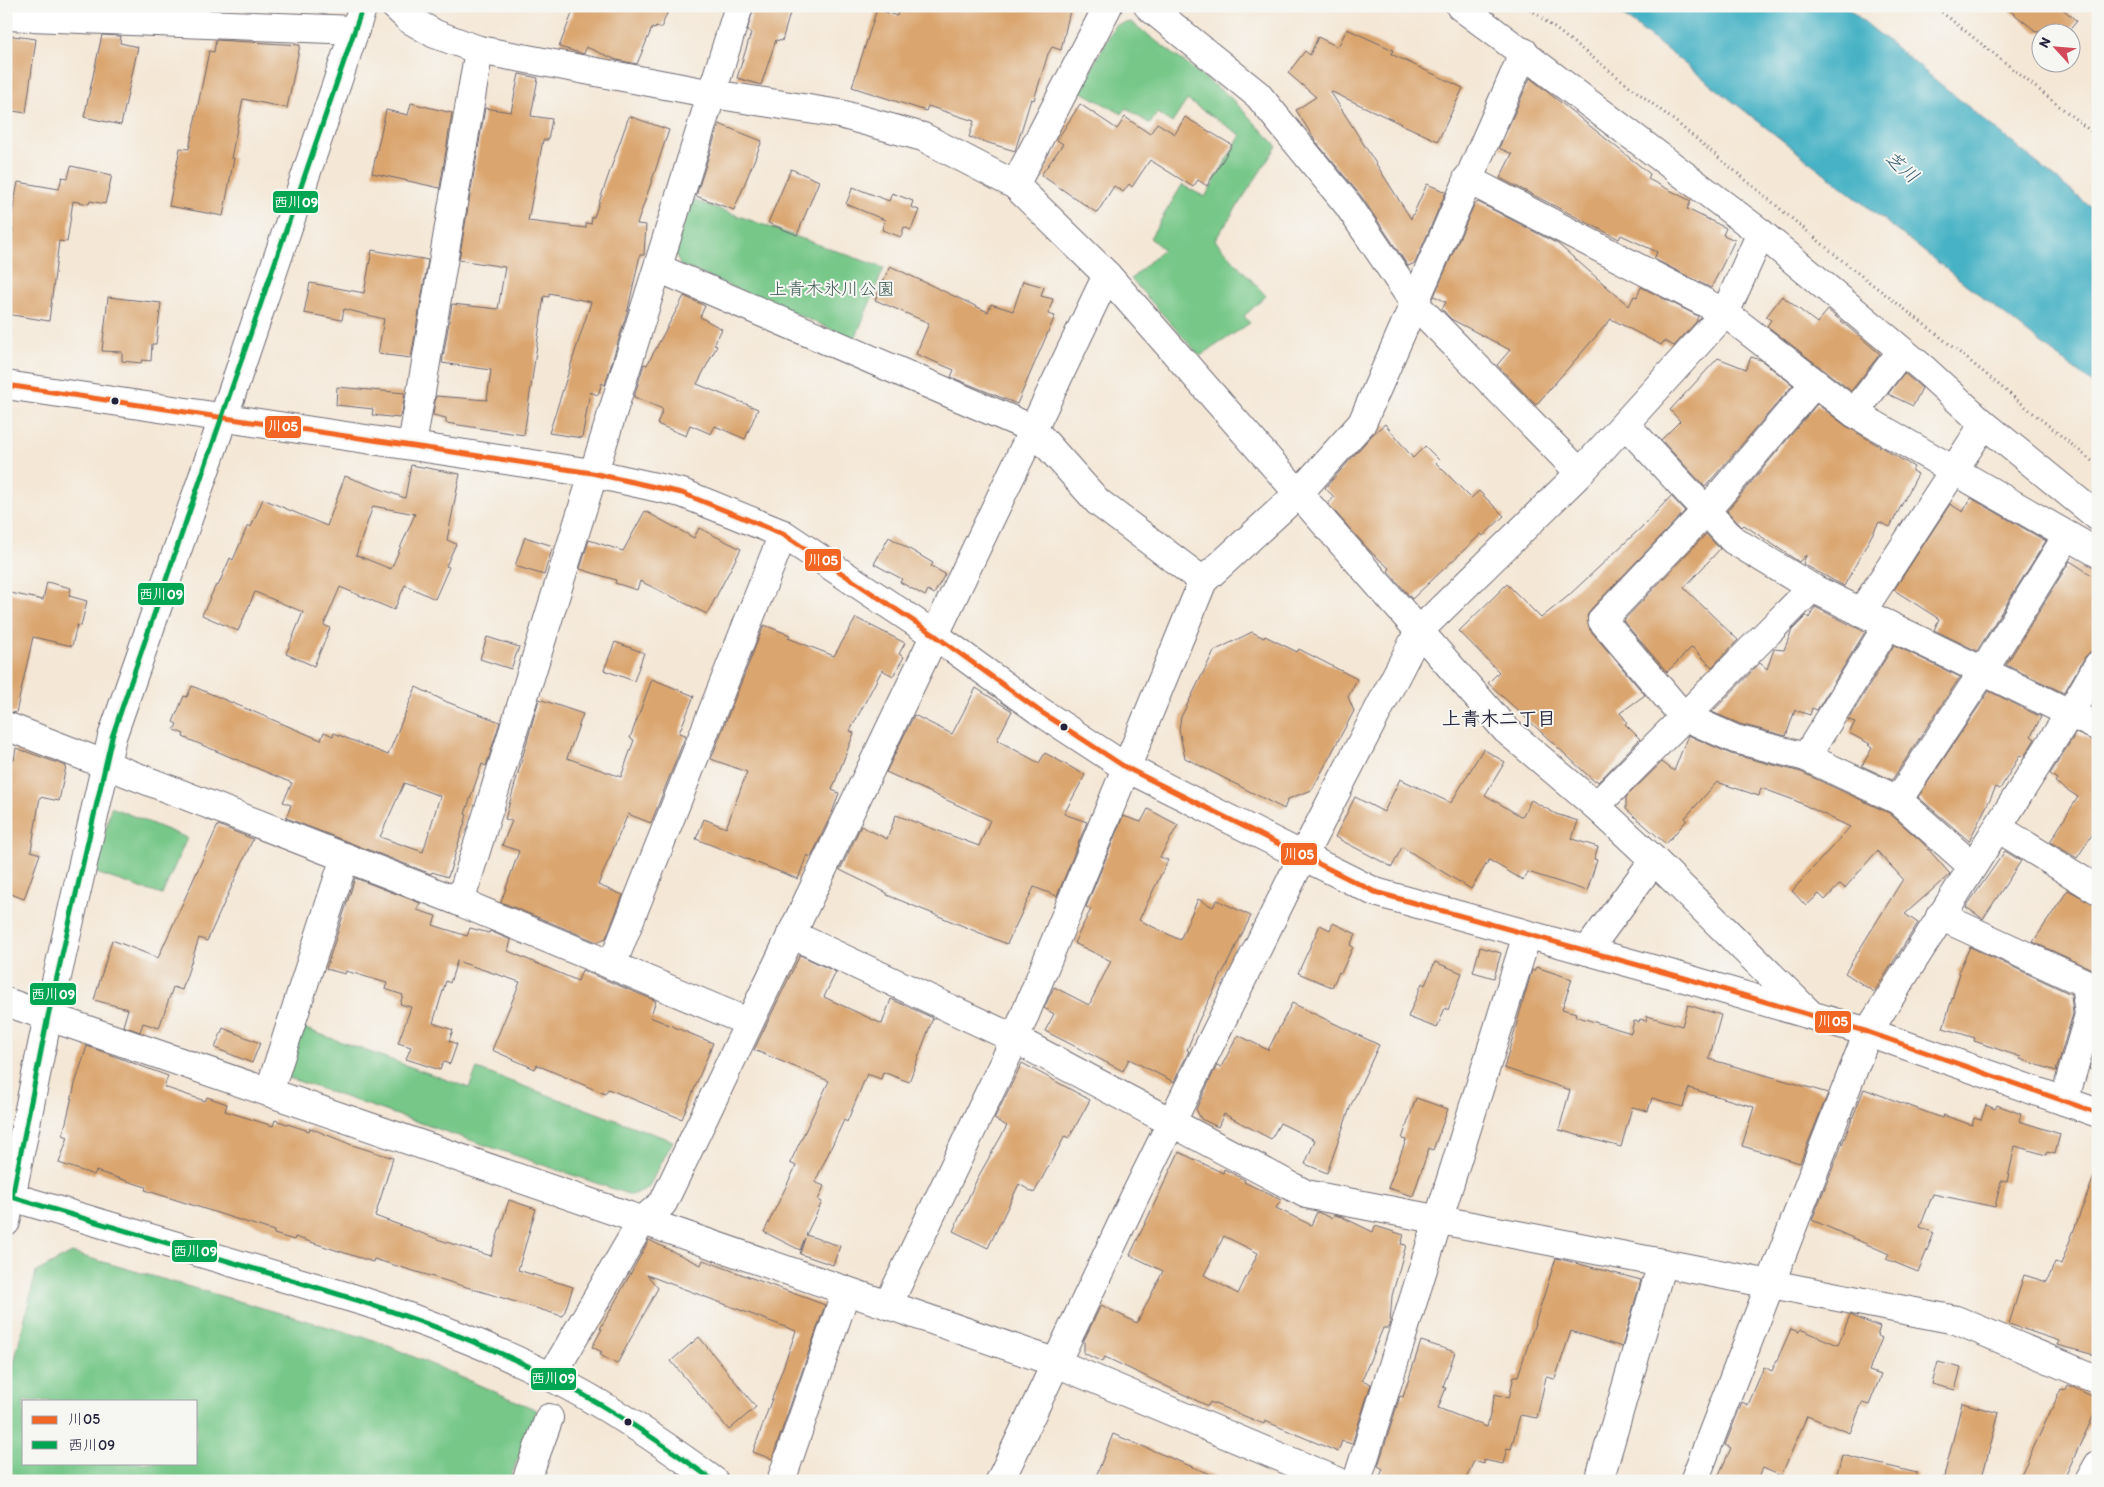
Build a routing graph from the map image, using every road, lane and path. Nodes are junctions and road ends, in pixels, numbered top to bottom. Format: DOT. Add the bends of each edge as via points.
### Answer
graph roads {
  1 [pos="395,6"];
  2 [pos="429,6"];
  3 [pos="739,6"];
  4 [pos="1108,6"];
  5 [pos="1148,6"];
  6 [pos="1460,6"];
  7 [pos="1526,6"];
  8 [pos="1934,6"];
  9 [pos="6,16"];
  10 [pos="359,18"];
  11 [pos="436,34"];
  12 [pos="479,50"];
  13 [pos="1524,52"];
  14 [pos="713,94"];
  15 [pos="2098,138"];
  16 [pos="1467,179"];
  17 [pos="1015,185"];
  18 [pos="1760,233"];
  19 [pos="658,268"];
  20 [pos="1107,275"];
  21 [pos="1415,304"];
  22 [pos="1725,313"];
  23 [pos="1902,351"];
  24 [pos="1814,384"];
  25 [pos="6,385"];
  26 [pos="1854,413"];
  27 [pos="224,416"];
  28 [pos="1984,424"];
  29 [pos="1626,425"];
  30 [pos="1033,429"];
  31 [pos="412,445"];
  32 [pos="2098,466"];
  33 [pos="1954,469"];
  34 [pos="592,473"];
  35 [pos="1580,473"];
  36 [pos="1299,493"];
  37 [pos="1706,511"];
  38 [pos="2098,517"];
  39 [pos="783,534"];
  40 [pos="2066,536"];
  41 [pos="2098,553"];
  42 [pos="1202,581"];
  43 [pos="1812,588"];
  44 [pos="1862,611"];
  45 [pos="1888,625"];
  46 [pos="1419,631"];
  47 [pos="933,634"];
  48 [pos="2098,665"];
  49 [pos="1984,670"];
  50 [pos="2070,713"];
  51 [pos="1683,716"];
  52 [pos="6,726"];
  53 [pos="2098,727"];
  54 [pos="1806,756"];
  55 [pos="104,764"];
  56 [pos="1125,767"];
  57 [pos="1898,800"];
  58 [pos="1596,806"];
  59 [pos="1998,828"];
  60 [pos="1303,856"];
  61 [pos="345,857"];
  62 [pos="1654,860"];
  63 [pos="1972,866"];
  64 [pos="2094,880"];
  65 [pos="460,902"];
  66 [pos="1940,916"];
  67 [pos="791,934"];
  68 [pos="1527,935"];
  69 [pos="1586,951"];
  70 [pos="612,965"];
  71 [pos="6,1002"];
  72 [pos="2093,1013"];
  73 [pos="48,1016"];
  74 [pos="1812,1016"];
  75 [pos="748,1022"];
  76 [pos="1868,1032"];
  77 [pos="1015,1039"];
  78 [pos="269,1092"];
  79 [pos="2064,1101"];
  80 [pos="2098,1113"];
  81 [pos="1171,1121"];
  82 [pos="13,1163"];
  83 [pos="9,1209"];
  84 [pos="1438,1218"];
  85 [pos="642,1221"];
  86 [pos="1662,1263"];
  87 [pos="1771,1285"];
  88 [pos="846,1291"];
  89 [pos="888,1305"];
  90 [pos="1054,1362"];
  91 [pos="551,1377"];
  92 [pos="2098,1380"];
  93 [pos="549,1418"];
  94 [pos="2098,1465"];
  95 [pos="1003,1478"];
  96 [pos="526,1481"];
  97 [pos="714,1481"];
  98 [pos="781,1481"];
  99 [pos="1337,1481"];
  100 [pos="1357,1481"];
  101 [pos="1599,1481"];
  102 [pos="1694,1481"];
  103 [pos="2090,1481"];
  1 -- 11 [label="street" via="409,19"];
  2 -- 11 [label="street"];
  3 -- 14 [label="street"];
  4 -- 17 [label="street"];
  5 -- 21 [label="street" via="1258,95 1348,205"];
  6 -- 13 [label="street"];
  7 -- 32 [label="path" via="1676,122"];
  8 -- 15 [label="path"];
  9 -- 10 [label="street"];
  10 -- 27 [label="street"];
  11 -- 12 [label="street"];
  12 -- 14 [label="street"];
  12 -- 31 [label="street"];
  13 -- 16 [label="street"];
  13 -- 18 [label="street"];
  14 -- 17 [label="street" via="840,114 924,137"];
  14 -- 19 [label="street"];
  16 -- 21 [label="street"];
  16 -- 22 [label="street"];
  17 -- 20 [label="street"];
  18 -- 22 [label="street"];
  18 -- 23 [label="street"];
  19 -- 30 [label="street"];
  19 -- 34 [label="street"];
  20 -- 30 [label="street"];
  20 -- 36 [label="street"];
  21 -- 35 [label="street"];
  21 -- 36 [label="street" via="1362,423"];
  22 -- 24 [label="street"];
  22 -- 29 [label="street"];
  23 -- 26 [label="street"];
  23 -- 28 [label="street"];
  24 -- 26 [label="street"];
  24 -- 37 [label="street"];
  25 -- 27 [label="street"];
  26 -- 33 [label="street"];
  27 -- 31 [label="street"];
  27 -- 55 [label="street" via="161,591"];
  28 -- 33 [label="street"];
  28 -- 38 [label="street"];
  29 -- 35 [label="street"];
  29 -- 37 [label="street"];
  30 -- 42 [label="street" via="1098,502"];
  30 -- 47 [label="street"];
  31 -- 34 [label="street"];
  33 -- 40 [label="street"];
  33 -- 44 [label="street"];
  34 -- 39 [label="street" via="682,493"];
  34 -- 65 [label="street"];
  35 -- 46 [label="street"];
  36 -- 42 [label="street"];
  36 -- 46 [label="street"];
  37 -- 43 [label="street" via="1734,540"];
  37 -- 51 [label="street" via="1602,620"];
  39 -- 47 [label="street"];
  39 -- 70 [label="street"];
  40 -- 41 [label="street"];
  40 -- 49 [label="street"];
  42 -- 56 [label="street"];
  43 -- 44 [label="street"];
  43 -- 51 [label="street"];
  44 -- 45 [label="street"];
  45 -- 49 [label="street"];
  45 -- 54 [label="street"];
  46 -- 58 [label="street" via="1506,730"];
  46 -- 60 [label="street"];
  47 -- 56 [label="street" via="1038,710"];
  47 -- 67 [label="street"];
  48 -- 50 [label="street"];
  49 -- 50 [label="street"];
  49 -- 57 [label="street"];
  50 -- 53 [label="street"];
  50 -- 59 [label="street"];
  51 -- 54 [label="street" via="1735,739"];
  51 -- 58 [label="street"];
  52 -- 55 [label="street"];
  54 -- 57 [label="street"];
  55 -- 61 [label="street"];
  55 -- 73 [label="street"];
  56 -- 60 [label="street"];
  56 -- 77 [label="street"];
  57 -- 63 [label="street"];
  58 -- 62 [label="street"];
  59 -- 63 [label="street"];
  59 -- 64 [label="street"];
  60 -- 68 [label="street" via="1375,892"];
  60 -- 81 [label="street"];
  61 -- 65 [label="street"];
  61 -- 78 [label="street"];
  62 -- 69 [label="street"];
  62 -- 74 [label="street"];
  63 -- 66 [label="street"];
  65 -- 70 [label="street"];
  66 -- 72 [label="street" via="2085,983"];
  66 -- 76 [label="street"];
  67 -- 75 [label="street"];
  67 -- 77 [label="street"];
  68 -- 69 [label="street"];
  68 -- 84 [label="street"];
  69 -- 74 [label="street"];
  70 -- 75 [label="street"];
  71 -- 73 [label="street"];
  72 -- 79 [label="street"];
  73 -- 78 [label="street"];
  73 -- 82 [label="street"];
  74 -- 76 [label="street"];
  75 -- 85 [label="street" via="663,1203"];
  76 -- 79 [label="street"];
  76 -- 87 [label="street"];
  77 -- 81 [label="street"];
  77 -- 89 [label="street"];
  78 -- 85 [label="street"];
  79 -- 80 [label="street"];
  81 -- 84 [label="street" via="1306,1194"];
  81 -- 90 [label="street"];
  82 -- 83 [label="street"];
  83 -- 91 [label="street" via="226,1259 406,1316"];
  84 -- 86 [label="street"];
  84 -- 100 [label="street"];
  85 -- 88 [label="street"];
  85 -- 91 [label="street"];
  86 -- 87 [label="street"];
  86 -- 101 [label="street"];
  87 -- 92 [label="street" via="1956,1320"];
  87 -- 102 [label="street"];
  88 -- 89 [label="street"];
  88 -- 98 [label="street"];
  89 -- 90 [label="street"];
  90 -- 95 [label="street"];
  90 -- 99 [label="street"];
  91 -- 97 [label="street" via="651,1437"];
  93 -- 96 [label="street"];
  94 -- 103 [label="street"];
}
